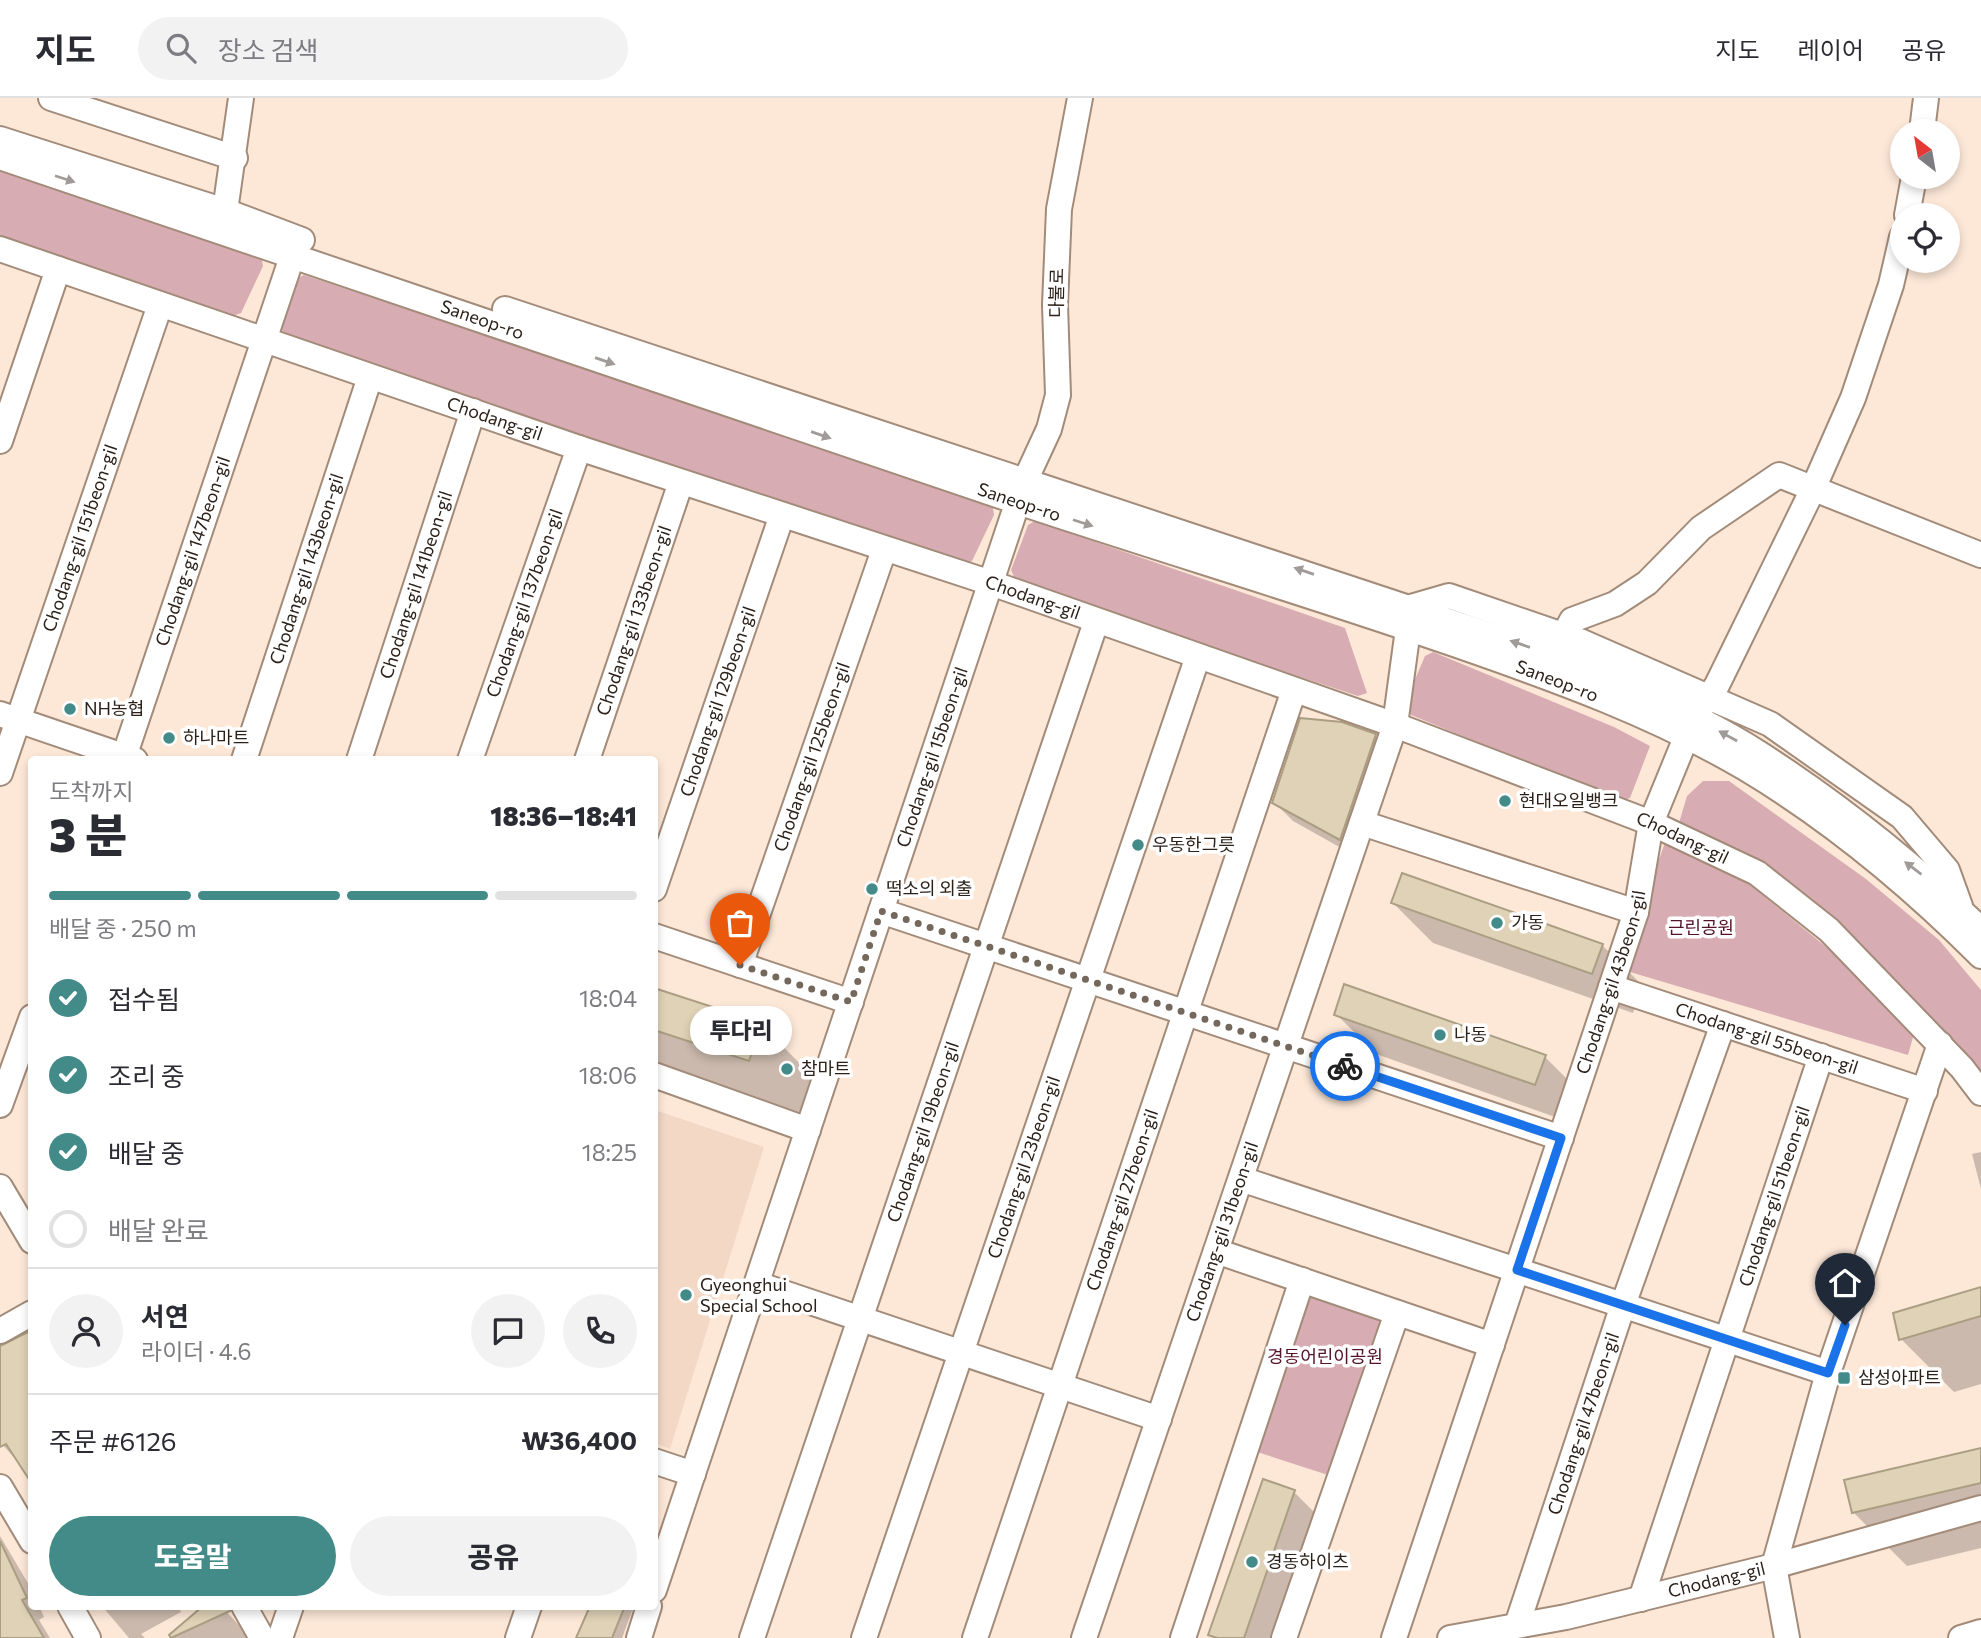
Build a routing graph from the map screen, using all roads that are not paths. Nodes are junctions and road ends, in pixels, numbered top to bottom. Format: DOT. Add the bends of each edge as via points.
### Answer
graph roads {
  1 [pos="51,98"];
  2 [pos="241,98"];
  3 [pos="1080,98"];
  4 [pos="1926,98"];
  5 [pos="1923,119"];
  6 [pos="0,139"];
  7 [pos="0,158"];
  8 [pos="235,158"];
  9 [pos="225,211"];
  10 [pos="295,247"];
  11 [pos="0,249"];
  12 [pos="58,269"];
  13 [pos="1894,273"];
  14 [pos="160,304"];
  15 [pos="266,341"];
  16 [pos="370,377"];
  17 [pos="472,411"];
  18 [pos="0,442"];
  19 [pos="579,448"];
  20 [pos="681,482"];
  21 [pos="1813,489"];
  22 [pos="1021,493"];
  23 [pos="782,515"];
  24 [pos="884,550"];
  25 [pos="1981,555"];
  26 [pos="991,583"];
  27 [pos="1409,618"];
  28 [pos="1096,622"];
  29 [pos="1564,635"];
  30 [pos="1198,656"];
  31 [pos="1294,690"];
  32 [pos="1710,696"];
  33 [pos="9,717"];
  34 [pos="1395,725"];
  35 [pos="1691,728"];
  36 [pos="121,756"];
  37 [pos="128,756"];
  38 [pos="245,756"];
  39 [pos="360,756"];
  40 [pos="472,756"];
  41 [pos="588,756"];
  42 [pos="0,773"];
  43 [pos="1362,822"];
  44 [pos="1651,823"];
  45 [pos="658,877"];
  46 [pos="881,911"];
  47 [pos="1636,912"];
  48 [pos="1963,912"];
  49 [pos="1981,930"];
  50 [pos="658,937"];
  51 [pos="986,946"];
  52 [pos="1981,956"];
  53 [pos="740,965"];
  54 [pos="1088,980"];
  55 [pos="1611,987"];
  56 [pos="851,1002"];
  57 [pos="1185,1013"];
  58 [pos="1723,1024"];
  59 [pos="28,1028"];
  60 [pos="1940,1044"];
  61 [pos="1286,1046"];
  62 [pos="1821,1056"];
  63 [pos="658,1076"];
  64 [pos="1925,1091"];
  65 [pos="1981,1093"];
  66 [pos="0,1105"];
  67 [pos="808,1130"];
  68 [pos="1561,1138"];
  69 [pos="1241,1179"];
  70 [pos="0,1187"];
  71 [pos="28,1234"];
  72 [pos="1216,1251"];
  73 [pos="1517,1270"];
  74 [pos="1302,1280"];
  75 [pos="757,1284"];
  76 [pos="1623,1305"];
  77 [pos="1397,1313"];
  78 [pos="28,1315"];
  79 [pos="860,1318"];
  80 [pos="0,1331"];
  81 [pos="1727,1339"];
  82 [pos="1492,1345"];
  83 [pos="961,1353"];
  84 [pos="1828,1373"];
  85 [pos="1059,1386"];
  86 [pos="1158,1419"];
  87 [pos="658,1462"];
  88 [pos="693,1474"];
  89 [pos="0,1488"];
  90 [pos="1981,1508"];
  91 [pos="28,1534"];
  92 [pos="1774,1566"];
  93 [pos="658,1578"];
  94 [pos="1641,1599"];
  95 [pos="72,1610"];
  96 [pos="246,1610"];
  97 [pos="290,1610"];
  98 [pos="528,1610"];
  99 [pos="648,1610"];
  100 [pos="1517,1625"];
  101 [pos="1981,1632"];
  102 [pos="88,1638"];
  103 [pos="262,1638"];
  104 [pos="280,1638"];
  105 [pos="518,1638"];
  106 [pos="639,1638"];
  107 [pos="752,1638"];
  108 [pos="864,1638"];
  109 [pos="975,1638"];
  110 [pos="1084,1638"];
  111 [pos="1183,1638"];
  112 [pos="1284,1638"];
  113 [pos="1394,1638"];
  114 [pos="1450,1638"];
  115 [pos="1787,1638"];
  116 [pos="1961,1638"];
  1 -- 8 [label="street"];
  2 -- 8 [label="street"];
  3 -- 22 [label="street, 다불로" via="1059,209 1058,395"];
  4 -- 5 [label="street"];
  6 -- 9 [label="street, Saneop-ro"];
  7 -- 10 [label="street, Saneop-ro, one-way"];
  8 -- 9 [label="street"];
  9 -- 10 [label="street, Saneop-ro"];
  10 -- 15 [label="street, Chodang-gil 147beon-gil"];
  10 -- 22 [label="street, Saneop-ro"];
  11 -- 12 [label="street, Chodang-gil"];
  12 -- 14 [label="street, Chodang-gil"];
  12 -- 18 [label="street"];
  13 -- 21 [label="street, Chodang-gil 43beon-gil" via="1853,398"];
  14 -- 15 [label="street, Chodang-gil"];
  14 -- 33 [label="street, Chodang-gil 151beon-gil"];
  15 -- 16 [label="street, Chodang-gil"];
  15 -- 37 [label="street, Chodang-gil 147beon-gil"];
  16 -- 17 [label="street, Chodang-gil"];
  16 -- 38 [label="street, Chodang-gil 143beon-gil"];
  17 -- 19 [label="street, Chodang-gil"];
  17 -- 39 [label="street, Chodang-gil 141beon-gil"];
  19 -- 20 [label="street, Chodang-gil"];
  19 -- 40 [label="street, Chodang-gil 137beon-gil"];
  20 -- 23 [label="street, Chodang-gil"];
  20 -- 41 [label="street, Chodang-gil 133beon-gil"];
  21 -- 25 [label="street"];
  21 -- 29 [label="street" via="1779,475 1701,528 1647,583 1615,604 1572,620"];
  21 -- 32 [label="street, Chodang-gil 43beon-gil"];
  22 -- 26 [label="street, 다불로"];
  22 -- 27 [label="street, Saneop-ro"];
  23 -- 24 [label="street, Chodang-gil"];
  23 -- 45 [label="street, Chodang-gil 129beon-gil"];
  24 -- 26 [label="street, Chodang-gil"];
  24 -- 53 [label="street, Chodang-gil 125beon-gil"];
  26 -- 28 [label="street, Chodang-gil"];
  26 -- 46 [label="street, Chodang-gil 15beon-gil"];
  27 -- 29 [label="street" via="1449,596"];
  27 -- 34 [label="street, Chodang-gil 31beon-gil"];
  27 -- 35 [label="street, Saneop-ro" via="1584,666"];
  28 -- 30 [label="street, Chodang-gil"];
  28 -- 51 [label="street, Chodang-gil 19beon-gil"];
  29 -- 32 [label="street"];
  30 -- 31 [label="street, Chodang-gil"];
  30 -- 54 [label="street, Chodang-gil 23beon-gil"];
  31 -- 34 [label="street, Chodang-gil"];
  31 -- 57 [label="street, Chodang-gil 27beon-gil"];
  32 -- 35 [label="street, Chodang-gil 43beon-gil"];
  32 -- 48 [label="street" via="1770,724 1902,817 1947,870"];
  33 -- 36 [label="street"];
  33 -- 42 [label="street, Chodang-gil 151beon-gil"];
  34 -- 43 [label="street, Chodang-gil 31beon-gil"];
  34 -- 44 [label="street, Chodang-gil"];
  35 -- 44 [label="street, Chodang-gil 43beon-gil"];
  48 -- 35 [label="street, Saneop-ro, one-way" via="1933,883 1759,753"];
  35 -- 52 [label="street, Saneop-ro" via="1826,821 1930,905"];
  43 -- 47 [label="street"];
  43 -- 61 [label="street, Chodang-gil 31beon-gil"];
  44 -- 47 [label="street, Chodang-gil 43beon-gil"];
  44 -- 60 [label="street, Chodang-gil" via="1756,873 1829,930"];
  46 -- 51 [label="street"];
  46 -- 56 [label="street, Chodang-gil 15beon-gil"];
  47 -- 55 [label="street, Chodang-gil 43beon-gil"];
  48 -- 49 [label="street, Saneop-ro"];
  50 -- 53 [label="street"];
  51 -- 54 [label="street"];
  51 -- 79 [label="street, Chodang-gil 19beon-gil"];
  53 -- 56 [label="street"];
  54 -- 57 [label="street"];
  54 -- 83 [label="street, Chodang-gil 23beon-gil"];
  55 -- 58 [label="street, Chodang-gil 55beon-gil"];
  55 -- 68 [label="street, Chodang-gil 43beon-gil"];
  56 -- 67 [label="street, Chodang-gil 15beon-gil"];
  57 -- 61 [label="street"];
  57 -- 85 [label="street, Chodang-gil 27beon-gil"];
  58 -- 62 [label="street, Chodang-gil 55beon-gil"];
  58 -- 76 [label="street, Chodang-gil 47beon-gil"];
  59 -- 66 [label="street"];
  60 -- 64 [label="street"];
  60 -- 65 [label="street, Chodang-gil"];
  61 -- 68 [label="street"];
  61 -- 69 [label="street, Chodang-gil 31beon-gil"];
  62 -- 64 [label="street, Chodang-gil 55beon-gil"];
  62 -- 81 [label="street, Chodang-gil 51beon-gil"];
  63 -- 67 [label="street"];
  64 -- 84 [label="street"];
  67 -- 75 [label="street, Chodang-gil 15beon-gil"];
  68 -- 73 [label="street, Chodang-gil 43beon-gil"];
  69 -- 72 [label="street, Chodang-gil 31beon-gil"];
  69 -- 73 [label="street"];
  70 -- 71 [label="street"];
  72 -- 74 [label="street"];
  72 -- 86 [label="street, Chodang-gil 31beon-gil"];
  73 -- 76 [label="street"];
  73 -- 82 [label="street, Chodang-gil 43beon-gil"];
  74 -- 77 [label="street"];
  74 -- 111 [label="street"];
  75 -- 79 [label="street"];
  75 -- 88 [label="street, Chodang-gil 15beon-gil"];
  76 -- 81 [label="street"];
  76 -- 100 [label="street, Chodang-gil 47beon-gil"];
  77 -- 82 [label="street"];
  77 -- 112 [label="street"];
  78 -- 80 [label="street"];
  79 -- 83 [label="street"];
  79 -- 107 [label="street, Chodang-gil 19beon-gil"];
  81 -- 84 [label="street"];
  81 -- 94 [label="street, Chodang-gil 51beon-gil"];
  82 -- 113 [label="street, Chodang-gil 43beon-gil"];
  83 -- 85 [label="street"];
  83 -- 108 [label="street, Chodang-gil 23beon-gil"];
  84 -- 92 [label="street"];
  85 -- 86 [label="street"];
  85 -- 109 [label="street, Chodang-gil 27beon-gil"];
  86 -- 110 [label="street, Chodang-gil 31beon-gil"];
  87 -- 88 [label="street"];
  88 -- 93 [label="street, Chodang-gil 15beon-gil"];
  89 -- 91 [label="street"];
  90 -- 92 [label="street, Chodang-gil"];
  92 -- 94 [label="street, Chodang-gil"];
  92 -- 115 [label="street"];
  94 -- 100 [label="street, Chodang-gil"];
  95 -- 102 [label="street"];
  96 -- 103 [label="street"];
  97 -- 104 [label="street"];
  98 -- 105 [label="street"];
  99 -- 106 [label="street"];
  100 -- 114 [label="street, Chodang-gil"];
  101 -- 116 [label="street"];
}
